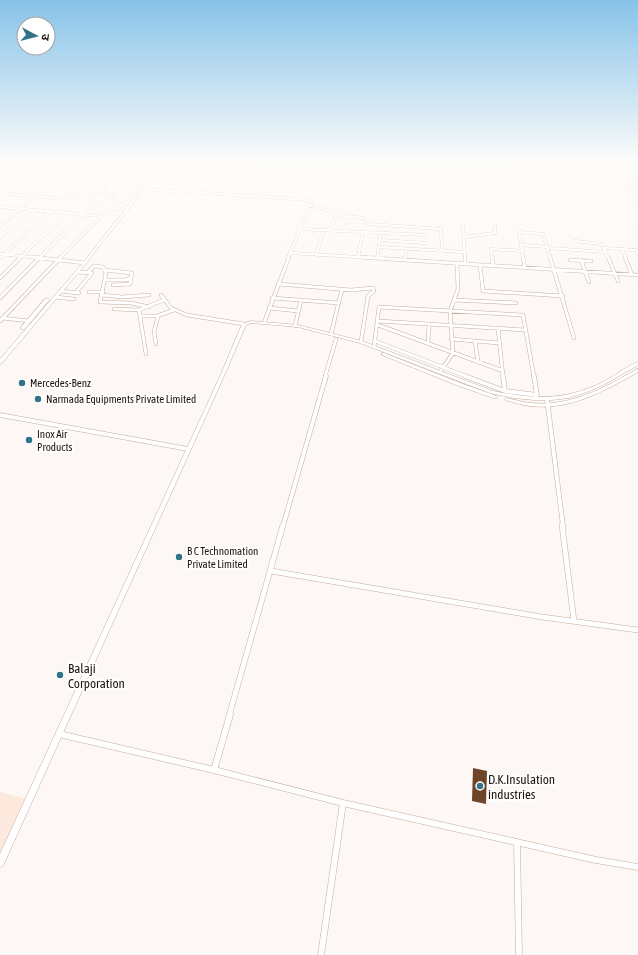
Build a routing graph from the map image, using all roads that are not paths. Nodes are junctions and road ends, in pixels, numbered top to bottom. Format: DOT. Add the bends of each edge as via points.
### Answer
graph roads {
  1 [pos="16,209"];
  2 [pos="20,209"];
  3 [pos="88,209"];
  4 [pos="118,209"];
  5 [pos="127,209"];
  6 [pos="308,209"];
  7 [pos="321,209"];
  8 [pos="338,209"];
  9 [pos="36,210"];
  10 [pos="107,210"];
  11 [pos="51,211"];
  12 [pos="67,212"];
  13 [pos="78,213"];
  14 [pos="337,213"];
  15 [pos="84,214"];
  16 [pos="101,216"];
  17 [pos="345,216"];
  18 [pos="0,226"];
  19 [pos="463,226"];
  20 [pos="495,226"];
  21 [pos="426,228"];
  22 [pos="299,229"];
  23 [pos="324,230"];
  24 [pos="331,230"];
  25 [pos="346,231"];
  26 [pos="363,231"];
  27 [pos="381,232"];
  28 [pos="426,235"];
  29 [pos="464,237"];
  30 [pos="380,240"];
  31 [pos="575,241"];
  32 [pos="0,242"];
  33 [pos="426,242"];
  34 [pos="522,245"];
  35 [pos="548,247"];
  36 [pos="379,248"];
  37 [pos="406,249"];
  38 [pos="622,249"];
  39 [pos="425,250"];
  40 [pos="604,250"];
  41 [pos="442,251"];
  42 [pos="522,251"];
  43 [pos="464,252"];
  44 [pos="290,253"];
  45 [pos="2,254"];
  46 [pos="638,254"];
  47 [pos="316,255"];
  48 [pos="22,256"];
  49 [pos="358,257"];
  50 [pos="0,258"];
  51 [pos="39,258"];
  52 [pos="377,259"];
  53 [pos="58,260"];
  54 [pos="405,260"];
  55 [pos="570,260"];
  56 [pos="581,260"];
  57 [pos="591,261"];
  58 [pos="84,263"];
  59 [pos="456,264"];
  60 [pos="465,264"];
  61 [pos="480,265"];
  62 [pos="493,266"];
  63 [pos="525,268"];
  64 [pos="105,270"];
  65 [pos="555,270"];
  66 [pos="77,272"];
  67 [pos="88,272"];
  68 [pos="585,272"];
  69 [pos="615,274"];
  70 [pos="632,275"];
  71 [pos="638,275"];
  72 [pos="0,278"];
  73 [pos="131,278"];
  74 [pos="105,280"];
  75 [pos="618,281"];
  76 [pos="589,282"];
  77 [pos="278,284"];
  78 [pos="112,285"];
  79 [pos="342,290"];
  80 [pos="61,291"];
  81 [pos="89,292"];
  82 [pos="102,294"];
  83 [pos="149,295"];
  84 [pos="161,295"];
  85 [pos="563,296"];
  86 [pos="55,297"];
  87 [pos="0,298"];
  88 [pos="272,298"];
  89 [pos="74,299"];
  90 [pos="164,300"];
  91 [pos="301,300"];
  92 [pos="455,300"];
  93 [pos="339,303"];
  94 [pos="516,303"];
  95 [pos="150,307"];
  96 [pos="269,308"];
  97 [pos="114,309"];
  98 [pos="139,310"];
  99 [pos="174,310"];
  100 [pos="298,311"];
  101 [pos="450,311"];
  102 [pos="140,316"];
  103 [pos="158,316"];
  104 [pos="1,319"];
  105 [pos="29,321"];
  106 [pos="264,323"];
  107 [pos="378,323"];
  108 [pos="245,324"];
  109 [pos="428,324"];
  110 [pos="451,325"];
  111 [pos="296,326"];
  112 [pos="498,328"];
  113 [pos="525,330"];
  114 [pos="331,334"];
  115 [pos="574,338"];
  116 [pos="336,339"];
  117 [pos="451,340"];
  118 [pos="375,341"];
  119 [pos="475,341"];
  120 [pos="361,342"];
  121 [pos="428,343"];
  122 [pos="499,343"];
  123 [pos="156,344"];
  124 [pos="374,347"];
  125 [pos="453,353"];
  126 [pos="146,354"];
  127 [pos="0,358"];
  128 [pos="0,362"];
  129 [pos="478,362"];
  130 [pos="638,363"];
  131 [pos="444,367"];
  132 [pos="632,367"];
  133 [pos="638,370"];
  134 [pos="503,371"];
  135 [pos="440,372"];
  136 [pos="505,391"];
  137 [pos="547,399"];
  138 [pos="547,405"];
  139 [pos="0,415"];
  140 [pos="188,449"];
  141 [pos="270,571"];
  142 [pos="574,621"];
  143 [pos="638,630"];
  144 [pos="59,734"];
  145 [pos="214,770"];
  146 [pos="343,803"];
  147 [pos="517,842"];
  148 [pos="0,863"];
  149 [pos="638,867"];
  150 [pos="321,955"];
  151 [pos="519,955"];
  1 -- 2 [label="street"];
  2 -- 9 [label="street"];
  2 -- 18 [label="street"];
  3 -- 13 [label="street"];
  4 -- 10 [label="street" via="114,214"];
  5 -- 58 [label="main road"];
  6 -- 22 [label="street"];
  7 -- 14 [label="street"];
  8 -- 14 [label="street"];
  9 -- 11 [label="street"];
  9 -- 32 [label="street"];
  10 -- 16 [label="street"];
  11 -- 12 [label="street"];
  11 -- 45 [label="street"];
  12 -- 13 [label="street"];
  12 -- 48 [label="street"];
  13 -- 15 [label="street"];
  14 -- 17 [label="street"];
  14 -- 24 [label="street"];
  15 -- 16 [label="street"];
  15 -- 51 [label="street"];
  16 -- 53 [label="street"];
  17 -- 21 [label="street" via="363,218 368,224"];
  17 -- 25 [label="street" via="348,218"];
  19 -- 29 [label="street"];
  20 -- 29 [label="street" via="495,233"];
  21 -- 28 [label="street"];
  21 -- 41 [label="street" via="441,229"];
  22 -- 23 [label="street"];
  22 -- 44 [label="street"];
  23 -- 24 [label="street"];
  23 -- 47 [label="street"];
  24 -- 25 [label="street"];
  25 -- 26 [label="street"];
  26 -- 27 [label="street"];
  26 -- 49 [label="street"];
  27 -- 28 [label="street"];
  27 -- 30 [label="street"];
  28 -- 33 [label="street"];
  29 -- 43 [label="street"];
  30 -- 33 [label="street"];
  30 -- 36 [label="street"];
  31 -- 40 [label="street" via="601,243"];
  33 -- 39 [label="street"];
  34 -- 35 [label="street"];
  34 -- 35 [label="street" via="519,232 543,234"];
  34 -- 42 [label="street"];
  35 -- 40 [label="street"];
  35 -- 65 [label="street"];
  36 -- 37 [label="street"];
  36 -- 52 [label="street"];
  37 -- 39 [label="street"];
  37 -- 54 [label="street"];
  38 -- 40 [label="street"];
  38 -- 46 [label="street" via="636,250"];
  38 -- 70 [label="street"];
  39 -- 41 [label="street"];
  40 -- 69 [label="street"];
  41 -- 43 [label="street"];
  42 -- 62 [label="street" via="491,249"];
  42 -- 63 [label="street"];
  43 -- 60 [label="street"];
  44 -- 47 [label="street"];
  44 -- 77 [label="street"];
  45 -- 48 [label="street"];
  45 -- 50 [label="street"];
  47 -- 49 [label="street"];
  48 -- 51 [label="street"];
  48 -- 72 [label="street"];
  49 -- 52 [label="street"];
  51 -- 53 [label="street"];
  51 -- 87 [label="street"];
  52 -- 54 [label="street"];
  53 -- 58 [label="street"];
  53 -- 104 [label="street"];
  54 -- 59 [label="street"];
  55 -- 56 [label="street"];
  56 -- 57 [label="street"];
  56 -- 68 [label="street"];
  58 -- 66 [label="main road"];
  58 -- 105 [label="main road"];
  59 -- 60 [label="street"];
  59 -- 92 [label="street" via="458,289"];
  60 -- 61 [label="street"];
  61 -- 62 [label="street"];
  61 -- 85 [label="street" via="483,291"];
  62 -- 63 [label="street"];
  63 -- 65 [label="street"];
  64 -- 67 [label="street" via="93,266"];
  64 -- 73 [label="street" via="115,269 132,273"];
  64 -- 74 [label="street"];
  65 -- 68 [label="street"];
  65 -- 85 [label="street"];
  66 -- 67 [label="street"];
  66 -- 80 [label="main road"];
  67 -- 80 [label="street" via="92,273 78,292"];
  68 -- 69 [label="street"];
  68 -- 76 [label="street"];
  69 -- 70 [label="street"];
  69 -- 75 [label="street"];
  70 -- 71 [label="street"];
  73 -- 74 [label="street"];
  73 -- 78 [label="street" via="130,284"];
  74 -- 82 [label="street"];
  77 -- 79 [label="street"];
  77 -- 88 [label="street"];
  79 -- 93 [label="street"];
  79 -- 120 [label="street" via="374,290 368,296"];
  80 -- 86 [label="main road"];
  81 -- 82 [label="street"];
  82 -- 83 [label="street" via="122,297"];
  82 -- 95 [label="street" via="100,302"];
  84 -- 90 [label="street"];
  85 -- 115 [label="street"];
  86 -- 89 [label="street"];
  86 -- 128 [label="main road"];
  88 -- 91 [label="street"];
  88 -- 96 [label="street"];
  90 -- 95 [label="street"];
  90 -- 99 [label="street"];
  91 -- 93 [label="street"];
  91 -- 100 [label="street"];
  92 -- 94 [label="street"];
  92 -- 101 [label="street"];
  93 -- 114 [label="street"];
  95 -- 98 [label="street"];
  96 -- 100 [label="street"];
  96 -- 106 [label="street"];
  97 -- 98 [label="street"];
  98 -- 102 [label="street"];
  99 -- 103 [label="street"];
  99 -- 108 [label="street"];
  100 -- 111 [label="street"];
  101 -- 107 [label="street" via="379,307"];
  101 -- 110 [label="street"];
  101 -- 113 [label="street" via="523,315"];
  102 -- 103 [label="street"];
  102 -- 126 [label="street"];
  103 -- 123 [label="street" via="154,332"];
  104 -- 105 [label="street"];
  105 -- 127 [label="main road"];
  106 -- 108 [label="street"];
  106 -- 111 [label="street"];
  107 -- 109 [label="street"];
  107 -- 118 [label="street"];
  107 -- 121 [label="street"];
  108 -- 116 [label="street" via="295,329"];
  108 -- 140 [label="street"];
  109 -- 110 [label="street"];
  109 -- 121 [label="street"];
  110 -- 112 [label="street"];
  110 -- 117 [label="street"];
  111 -- 114 [label="street"];
  112 -- 113 [label="street"];
  112 -- 122 [label="street"];
  113 -- 136 [label="street" via="537,395"];
  114 -- 120 [label="street"];
  116 -- 138 [label="street" via="362,345 478,392 526,404"];
  116 -- 141 [label="street"];
  117 -- 119 [label="street"];
  117 -- 125 [label="street"];
  118 -- 124 [label="street"];
  118 -- 131 [label="street"];
  119 -- 122 [label="street"];
  119 -- 129 [label="street"];
  120 -- 124 [label="street"];
  121 -- 125 [label="street"];
  122 -- 134 [label="street"];
  124 -- 135 [label="street"];
  125 -- 129 [label="street"];
  125 -- 131 [label="street"];
  129 -- 134 [label="street"];
  130 -- 132 [label="street"];
  131 -- 135 [label="street"];
  131 -- 136 [label="street"];
  132 -- 133 [label="street"];
  132 -- 137 [label="street" via="593,390"];
  133 -- 138 [label="street" via="596,394"];
  134 -- 136 [label="street"];
  135 -- 137 [label="street" via="504,395"];
  137 -- 138 [label="street"];
  138 -- 142 [label="street"];
  139 -- 140 [label="street"];
  140 -- 144 [label="street"];
  141 -- 142 [label="street"];
  141 -- 145 [label="street"];
  142 -- 143 [label="street"];
  144 -- 145 [label="street"];
  144 -- 148 [label="street"];
  145 -- 146 [label="street"];
  146 -- 147 [label="street"];
  146 -- 150 [label="street"];
  147 -- 149 [label="street"];
  147 -- 151 [label="street"];
}
